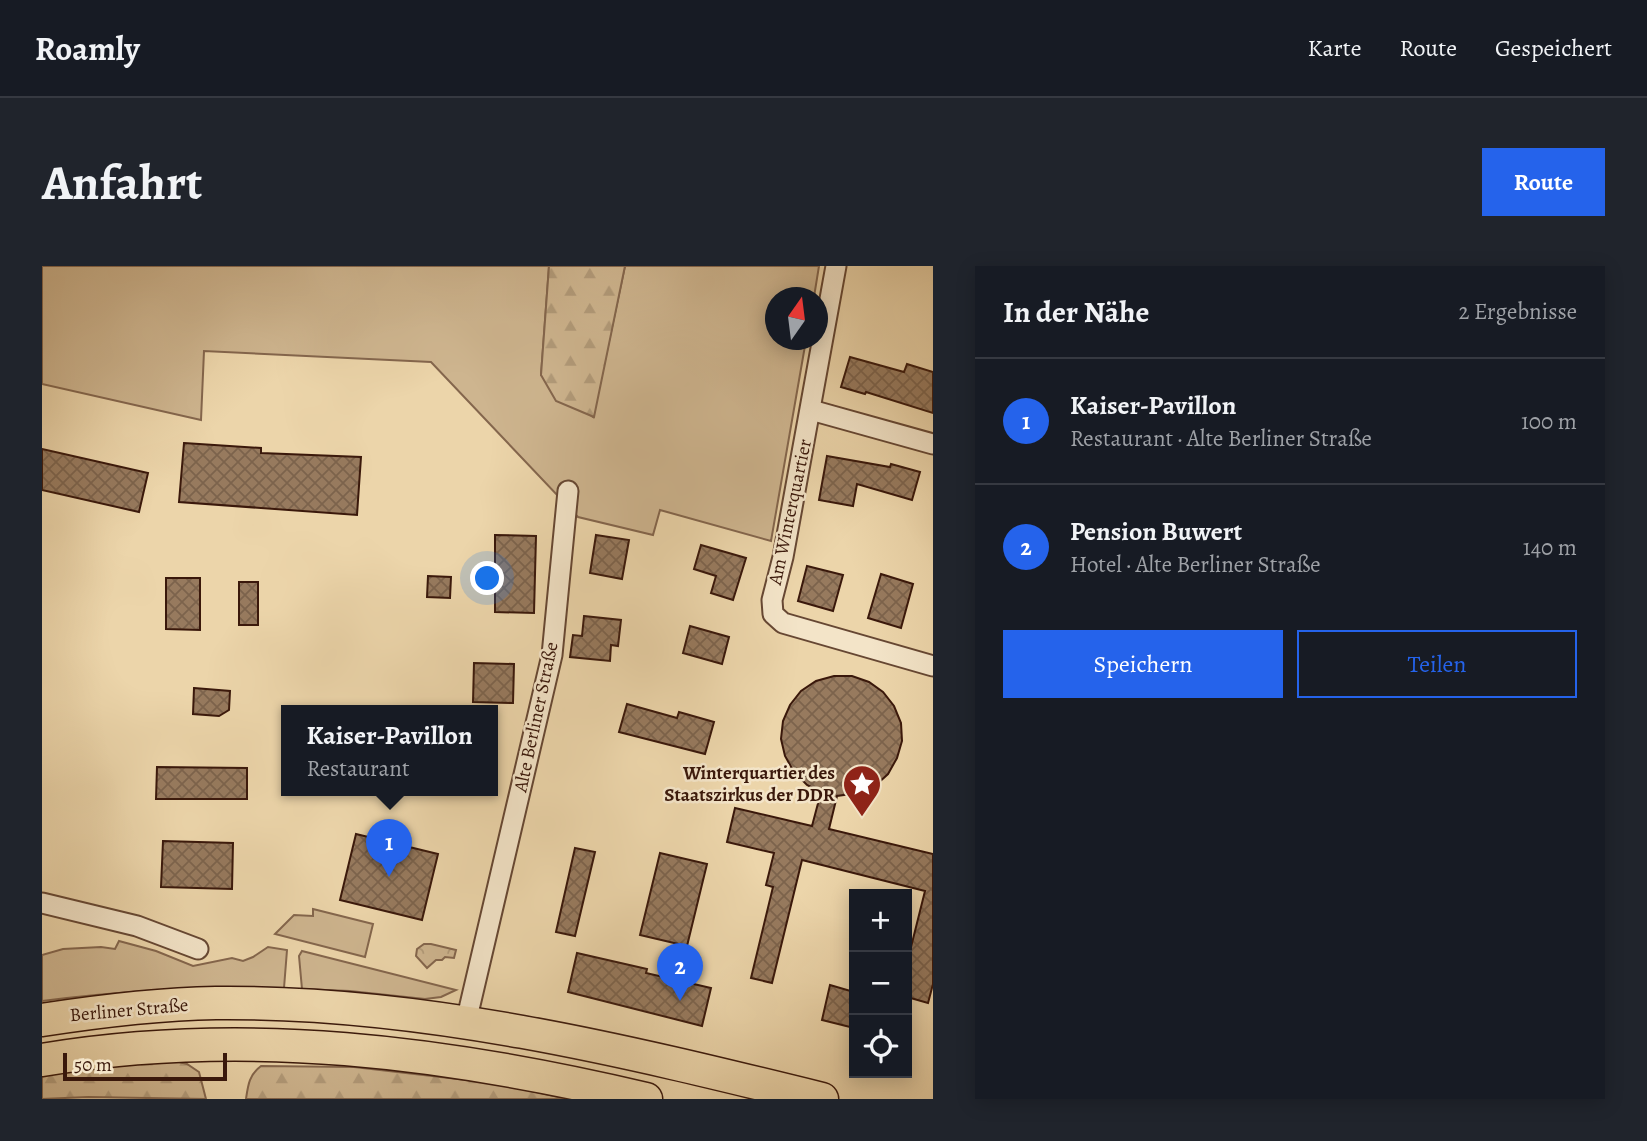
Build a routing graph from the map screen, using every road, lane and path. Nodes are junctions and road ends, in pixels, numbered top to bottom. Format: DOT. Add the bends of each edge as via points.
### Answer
graph roads {
  1 [pos="836,266"];
  2 [pos="811,410"];
  3 [pos="933,444"];
  4 [pos="568,491"];
  5 [pos="933,666"];
  6 [pos="42,903"];
  7 [pos="198,949"];
  8 [pos="42,1020"];
  9 [pos="466,1021"];
  10 [pos="42,1060"];
  11 [pos="646,1099"];
  12 [pos="822,1099"];
  1 -- 2 [label="street, Am Winterquartier"];
  2 -- 3 [label="street"];
  2 -- 5 [label="street, Am Winterquartier" via="772,600 773,614 783,622"];
  4 -- 9 [label="street, Alte Berliner Straße" via="552,655"];
  6 -- 7 [label="street" via="137,926"];
  8 -- 9 [label="main road, Berliner Straße" via="216,1003 374,1010"];
  9 -- 12 [label="main road" via="658,1059"];
  10 -- 11 [label="main road, Berliner Straße" via="222,1044 361,1049 442,1059"];
}
